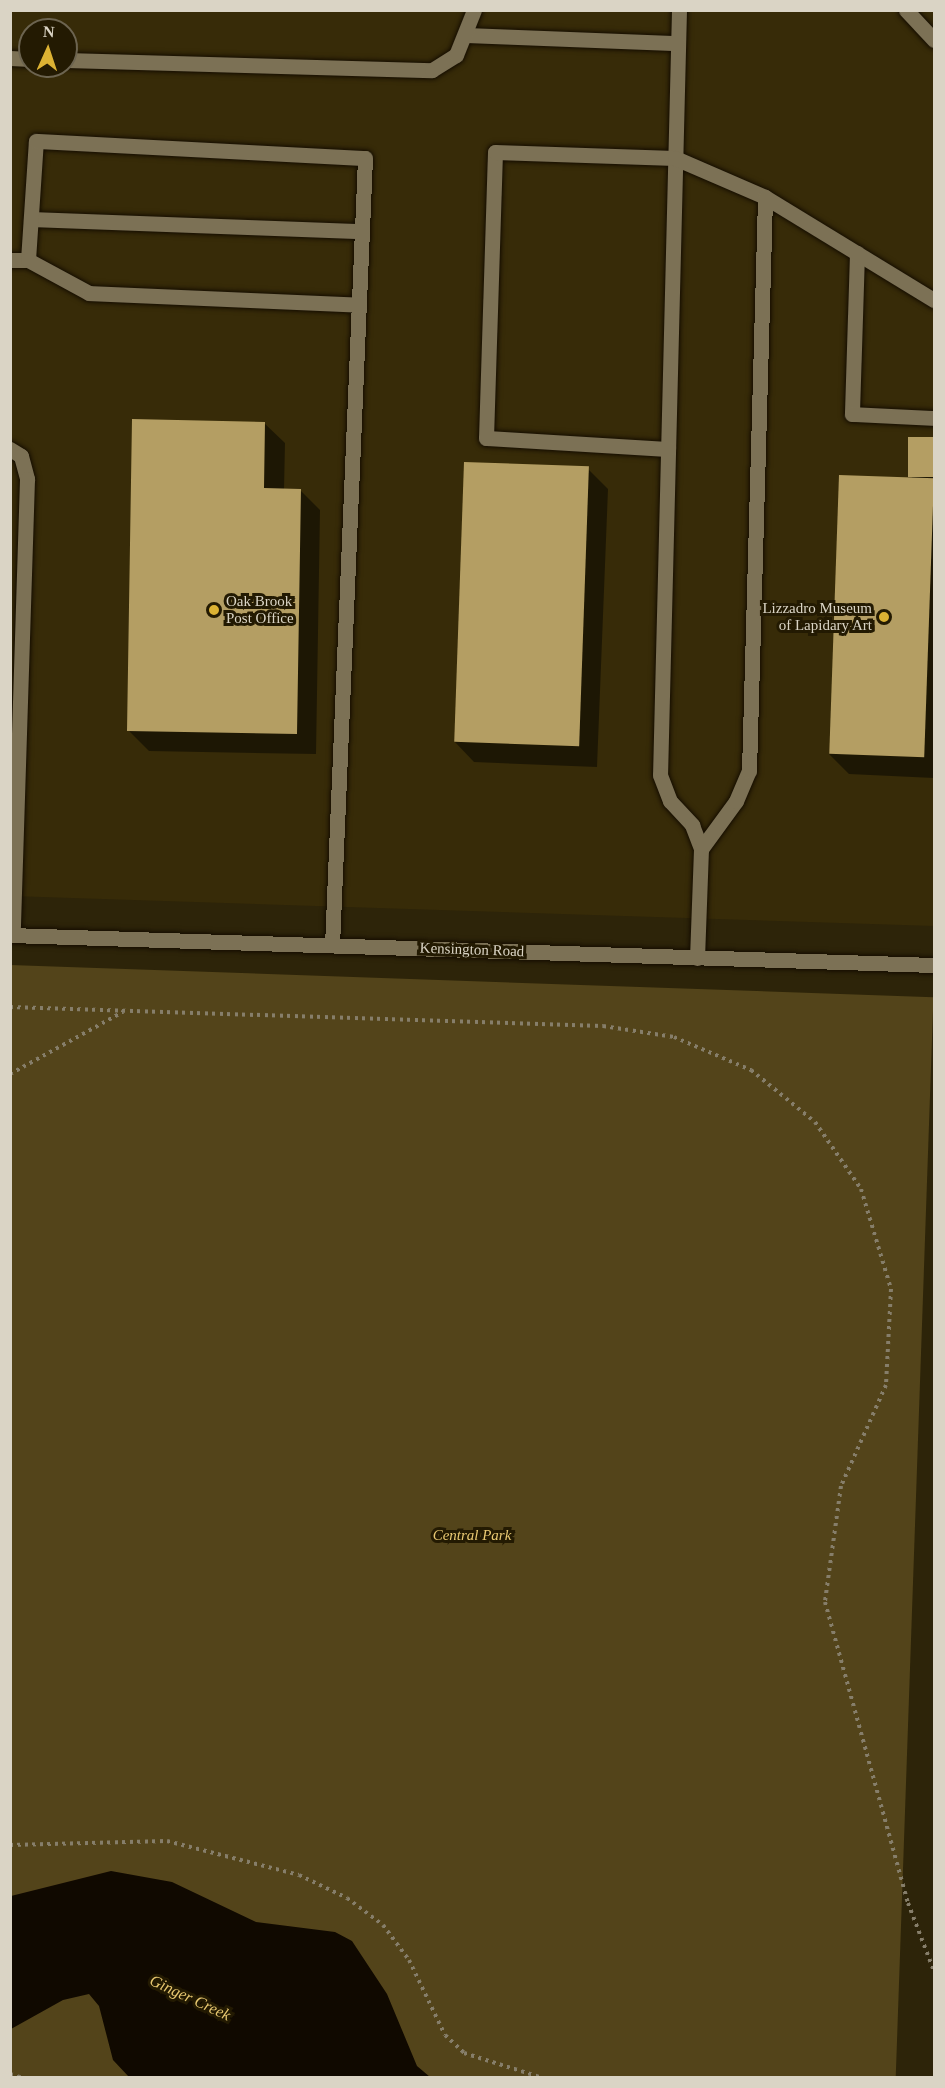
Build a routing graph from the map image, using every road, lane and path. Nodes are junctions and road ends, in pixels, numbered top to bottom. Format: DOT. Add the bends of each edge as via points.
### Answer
graph roads {
  1 [pos="474,10"];
  2 [pos="679,10"];
  3 [pos="906,10"];
  4 [pos="467,35"];
  5 [pos="934,40"];
  6 [pos="678,43"];
  7 [pos="78,60"];
  8 [pos="675,158"];
  9 [pos="765,197"];
  10 [pos="31,219"];
  11 [pos="362,231"];
  12 [pos="857,253"];
  13 [pos="10,260"];
  14 [pos="28,260"];
  15 [pos="934,300"];
  16 [pos="359,305"];
  17 [pos="934,418"];
  18 [pos="10,449"];
  19 [pos="668,449"];
  20 [pos="701,849"];
  21 [pos="12,935"];
  22 [pos="333,945"];
  23 [pos="697,958"];
  24 [pos="934,965"];
  25 [pos="10,1007"];
  26 [pos="126,1011"];
  27 [pos="10,1074"];
  28 [pos="10,1845"];
  29 [pos="934,1971"];
  30 [pos="10,2074"];
  31 [pos="22,2078"];
  32 [pos="543,2078"];
  1 -- 4 [label="lane"];
  2 -- 6 [label="lane"];
  3 -- 5 [label="lane"];
  4 -- 6 [label="lane"];
  4 -- 7 [label="lane" via="456,55 432,70"];
  6 -- 8 [label="lane"];
  8 -- 9 [label="lane"];
  8 -- 19 [label="lane"];
  8 -- 19 [label="lane" via="495,152 486,438"];
  9 -- 12 [label="lane"];
  9 -- 20 [label="lane" via="749,771 736,801"];
  10 -- 11 [label="lane"];
  10 -- 11 [label="lane" via="36,141 365,158"];
  10 -- 14 [label="lane"];
  11 -- 16 [label="lane"];
  12 -- 15 [label="lane"];
  12 -- 17 [label="lane" via="852,414"];
  13 -- 14 [label="lane"];
  14 -- 16 [label="lane" via="88,293"];
  16 -- 22 [label="lane"];
  18 -- 21 [label="lane" via="21,456 27,479"];
  19 -- 20 [label="lane" via="660,775 670,801 692,825"];
  20 -- 23 [label="lane"];
  21 -- 22 [label="lane, Kensington Road"];
  22 -- 23 [label="lane, Kensington Road"];
  23 -- 24 [label="lane, Kensington Road"];
  25 -- 26 [label="path"];
  26 -- 27 [label="path"];
  26 -- 29 [label="path" via="603,1026 674,1037 751,1070 815,1122 861,1189 891,1289 886,1385 841,1486 825,1602 908,1903"];
  28 -- 32 [label="path" via="113,1838 166,1841 299,1875 347,1898 383,1925 409,1960 445,2034 464,2053"];
  30 -- 31 [label="path"];
}
